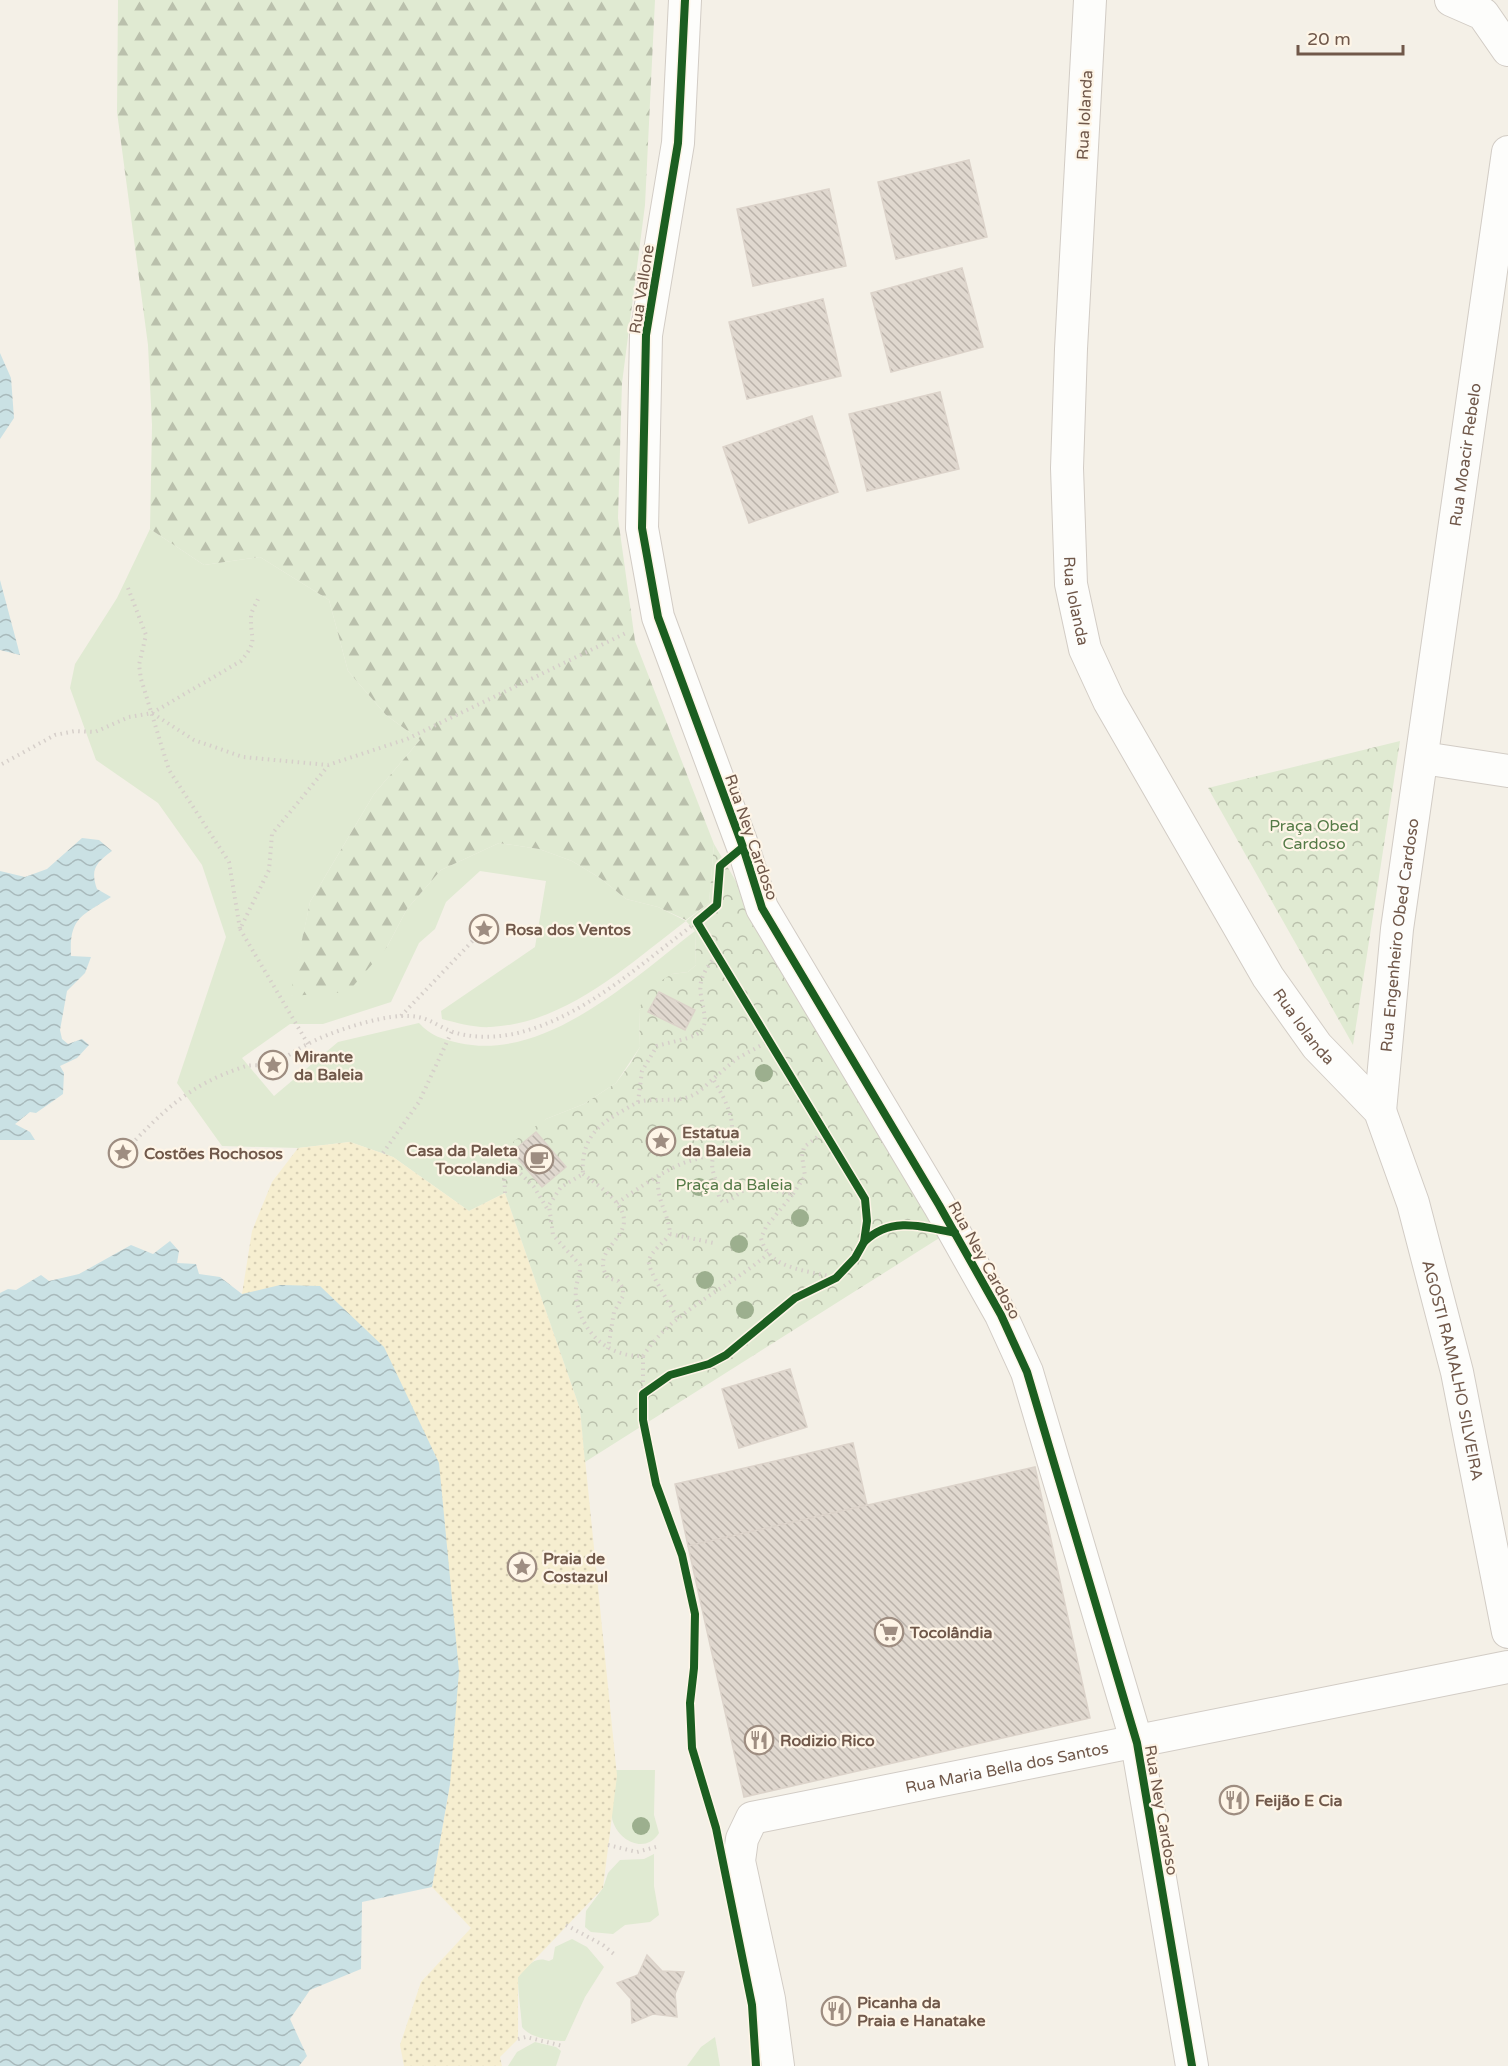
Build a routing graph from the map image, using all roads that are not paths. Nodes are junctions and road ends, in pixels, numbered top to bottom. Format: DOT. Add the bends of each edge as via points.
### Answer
graph roads {
  1 [pos="685,0"];
  2 [pos="1090,0"];
  3 [pos="1451,0"];
  4 [pos="1508,50"];
  5 [pos="1508,152"];
  6 [pos="658,617"];
  7 [pos="1423,758"];
  8 [pos="1508,771"];
  9 [pos="1380,1111"];
  10 [pos="1508,1632"];
  11 [pos="1508,1667"];
  12 [pos="1137,1743"];
  13 [pos="778,2066"];
  14 [pos="1192,2066"];
  1 -- 6 [label="street, Rua Vallone" via="678,143 646,335 642,528"];
  2 -- 9 [label="street, Rua Iolanda" via="1067,468 1071,584 1085,649 1109,701 1268,977 1317,1046"];
  3 -- 4 [label="street" via="1483,14"];
  5 -- 7 [label="street, Rua Moacir Rebelo"];
  6 -- 12 [label="street, Rua Ney Cardoso" via="744,847 762,908 939,1205 1001,1315 1027,1372"];
  7 -- 8 [label="street"];
  7 -- 9 [label="street, Rua Engenheiro Obed Cardoso" via="1397,929"];
  9 -- 10 [label="street, AGOSTI RAMALHO SILVEIRA" via="1413,1203 1457,1372"];
  11 -- 12 [label="street, Rua Maria Bella dos Santos"];
  12 -- 13 [label="street, Rua Maria Bella dos Santos" via="753,1818 742,1839 739,1861 769,1999"];
  12 -- 14 [label="street, Rua Ney Cardoso"];
}
